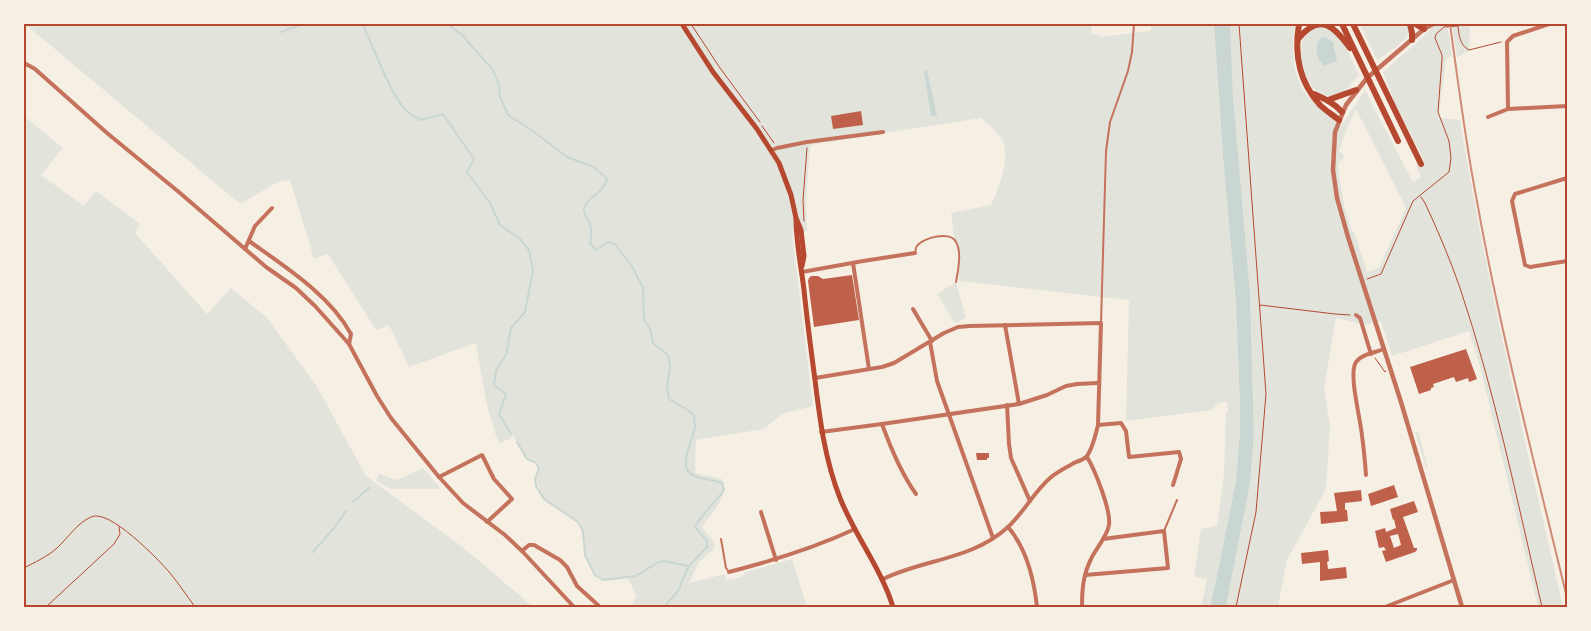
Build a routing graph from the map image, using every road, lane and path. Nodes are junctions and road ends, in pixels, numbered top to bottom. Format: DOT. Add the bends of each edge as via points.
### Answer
graph roads {
  1 [pos="682,24"];
  2 [pos="691,24"];
  3 [pos="1134,24"];
  4 [pos="1239,24"];
  5 [pos="1299,24"];
  6 [pos="1342,24"];
  7 [pos="1353,24"];
  8 [pos="1410,24"];
  9 [pos="1415,24"];
  10 [pos="1432,24"];
  11 [pos="1549,24"];
  12 [pos="1458,25"];
  13 [pos="1425,26"];
  14 [pos="1298,40"];
  15 [pos="1412,40"];
  16 [pos="1507,42"];
  17 [pos="24,63"];
  18 [pos="1360,64"];
  19 [pos="1356,90"];
  20 [pos="1312,93"];
  21 [pos="1328,100"];
  22 [pos="1567,106"];
  23 [pos="1508,109"];
  24 [pos="1342,112"];
  25 [pos="1488,116"];
  26 [pos="1339,120"];
  27 [pos="883,132"];
  28 [pos="1398,141"];
  29 [pos="807,142"];
  30 [pos="777,148"];
  31 [pos="772,150"];
  32 [pos="1420,164"];
  33 [pos="1567,178"];
  34 [pos="1420,196"];
  35 [pos="272,208"];
  36 [pos="805,228"];
  37 [pos="250,241"];
  38 [pos="245,249"];
  39 [pos="915,253"];
  40 [pos="1567,261"];
  41 [pos="853,263"];
  42 [pos="802,269"];
  43 [pos="1366,279"];
  44 [pos="956,282"];
  45 [pos="1259,305"];
  46 [pos="913,309"];
  47 [pos="1356,315"];
  48 [pos="1101,322"];
  49 [pos="1005,325"];
  50 [pos="931,342"];
  51 [pos="349,344"];
  52 [pos="1384,349"];
  53 [pos="1371,354"];
  54 [pos="869,369"];
  55 [pos="1385,372"];
  56 [pos="815,378"];
  57 [pos="1098,383"];
  58 [pos="1018,404"];
  59 [pos="1007,405"];
  60 [pos="948,414"];
  61 [pos="882,424"];
  62 [pos="1098,425"];
  63 [pos="821,432"];
  64 [pos="1086,457"];
  65 [pos="1366,475"];
  66 [pos="439,478"];
  67 [pos="1173,485"];
  68 [pos="916,494"];
  69 [pos="1177,500"];
  70 [pos="1030,501"];
  71 [pos="761,512"];
  72 [pos="487,522"];
  73 [pos="119,525"];
  74 [pos="1008,527"];
  75 [pos="855,529"];
  76 [pos="1164,531"];
  77 [pos="993,538"];
  78 [pos="720,539"];
  79 [pos="1103,539"];
  80 [pos="522,551"];
  81 [pos="776,560"];
  82 [pos="24,568"];
  83 [pos="729,572"];
  84 [pos="1085,576"];
  85 [pos="882,579"];
  86 [pos="1454,580"];
  87 [pos="46,607"];
  88 [pos="195,607"];
  89 [pos="574,607"];
  90 [pos="600,607"];
  91 [pos="893,607"];
  92 [pos="1037,607"];
  93 [pos="1082,607"];
  94 [pos="1236,607"];
  95 [pos="1385,607"];
  96 [pos="1462,607"];
  97 [pos="1542,607"];
  1 -- 31 [label="main road" via="718,79"];
  2 -- 30 [label="path"];
  3 -- 48 [label="lane" via="1132,52 1110,122 1106,151"];
  4 -- 45 [label="path"];
  5 -- 14 [label="highway"];
  6 -- 18 [label="highway"];
  7 -- 32 [label="highway"];
  8 -- 15 [label="highway"];
  9 -- 13 [label="highway"];
  10 -- 13 [label="street"];
  11 -- 16 [label="street" via="1513,36"];
  12 -- 16 [label="path" via="1460,40 1469,50"];
  12 -- 34 [label="path" via="1444,27 1435,38 1442,54 1438,112 1449,141 1451,167"];
  13 -- 15 [label="street"];
  14 -- 18 [label="highway" via="1309,28 1329,26 1339,33"];
  14 -- 20 [label="highway" via="1301,72"];
  15 -- 19 [label="street"];
  16 -- 23 [label="street"];
  17 -- 38 [label="street"];
  18 -- 28 [label="highway"];
  19 -- 21 [label="highway"];
  19 -- 24 [label="street"];
  20 -- 21 [label="highway"];
  20 -- 26 [label="highway" via="1320,105"];
  21 -- 24 [label="highway"];
  22 -- 23 [label="street"];
  23 -- 25 [label="street"];
  24 -- 26 [label="street"];
  26 -- 52 [label="street" via="1333,164 1337,198"];
  27 -- 29 [label="street"];
  29 -- 30 [label="street"];
  29 -- 36 [label="path" via="803,206"];
  30 -- 31 [label="street"];
  31 -- 42 [label="main road" via="791,195 801,230"];
  33 -- 40 [label="street" via="1515,194 1512,201 1525,265"];
  34 -- 43 [label="path" via="1413,201 1381,274"];
  34 -- 97 [label="path" via="1447,255 1476,338"];
  35 -- 37 [label="street" via="255,226"];
  37 -- 38 [label="street"];
  37 -- 51 [label="street" via="314,290 344,320 351,334"];
  38 -- 51 [label="street" via="296,288"];
  39 -- 41 [label="street"];
  39 -- 44 [label="lane" via="925,239 953,237 958,248"];
  41 -- 42 [label="street"];
  41 -- 54 [label="street"];
  42 -- 56 [label="main road"];
  45 -- 47 [label="path"];
  45 -- 94 [label="path" via="1266,394 1262,456 1256,512"];
  46 -- 50 [label="street"];
  47 -- 53 [label="street" via="1360,318"];
  48 -- 49 [label="street"];
  48 -- 57 [label="street"];
  49 -- 50 [label="street" via="958,327"];
  49 -- 58 [label="street"];
  50 -- 54 [label="street" via="894,363"];
  50 -- 60 [label="street" via="936,381"];
  51 -- 66 [label="street" via="377,396"];
  52 -- 53 [label="street"];
  52 -- 86 [label="street"];
  53 -- 55 [label="path"];
  53 -- 65 [label="street" via="1357,362 1353,374"];
  54 -- 56 [label="street"];
  56 -- 63 [label="main road"];
  57 -- 58 [label="street" via="1066,386"];
  57 -- 62 [label="street"];
  58 -- 59 [label="street"];
  59 -- 60 [label="street"];
  59 -- 70 [label="street" via="1012,458"];
  60 -- 61 [label="street"];
  60 -- 77 [label="street"];
  61 -- 63 [label="street"];
  61 -- 68 [label="street" via="891,449"];
  62 -- 64 [label="street"];
  62 -- 67 [label="street" via="1122,423 1126,430 1129,457 1179,452 1181,460"];
  63 -- 75 [label="main road" via="835,484"];
  64 -- 70 [label="street" via="1051,477"];
  64 -- 79 [label="street" via="1092,465 1108,513 1109,527"];
  66 -- 72 [label="street"];
  66 -- 72 [label="street" via="482,455 494,479 512,499"];
  69 -- 76 [label="lane"];
  70 -- 74 [label="street"];
  71 -- 81 [label="street"];
  72 -- 80 [label="street"];
  73 -- 82 [label="path" via="98,515 91,517 39,561"];
  73 -- 87 [label="path" via="120,534 114,544"];
  73 -- 88 [label="path" via="170,573"];
  74 -- 77 [label="street"];
  74 -- 92 [label="street" via="1030,568"];
  75 -- 81 [label="street"];
  75 -- 85 [label="main road"];
  76 -- 79 [label="street"];
  76 -- 84 [label="street" via="1168,568"];
  77 -- 85 [label="street" via="961,554"];
  78 -- 83 [label="lane"];
  79 -- 84 [label="street" via="1090,560"];
  80 -- 89 [label="street"];
  80 -- 90 [label="street" via="534,545 560,560 577,586"];
  81 -- 83 [label="street"];
  84 -- 93 [label="street"];
  85 -- 91 [label="main road"];
  86 -- 95 [label="street"];
  86 -- 96 [label="street"];
}
